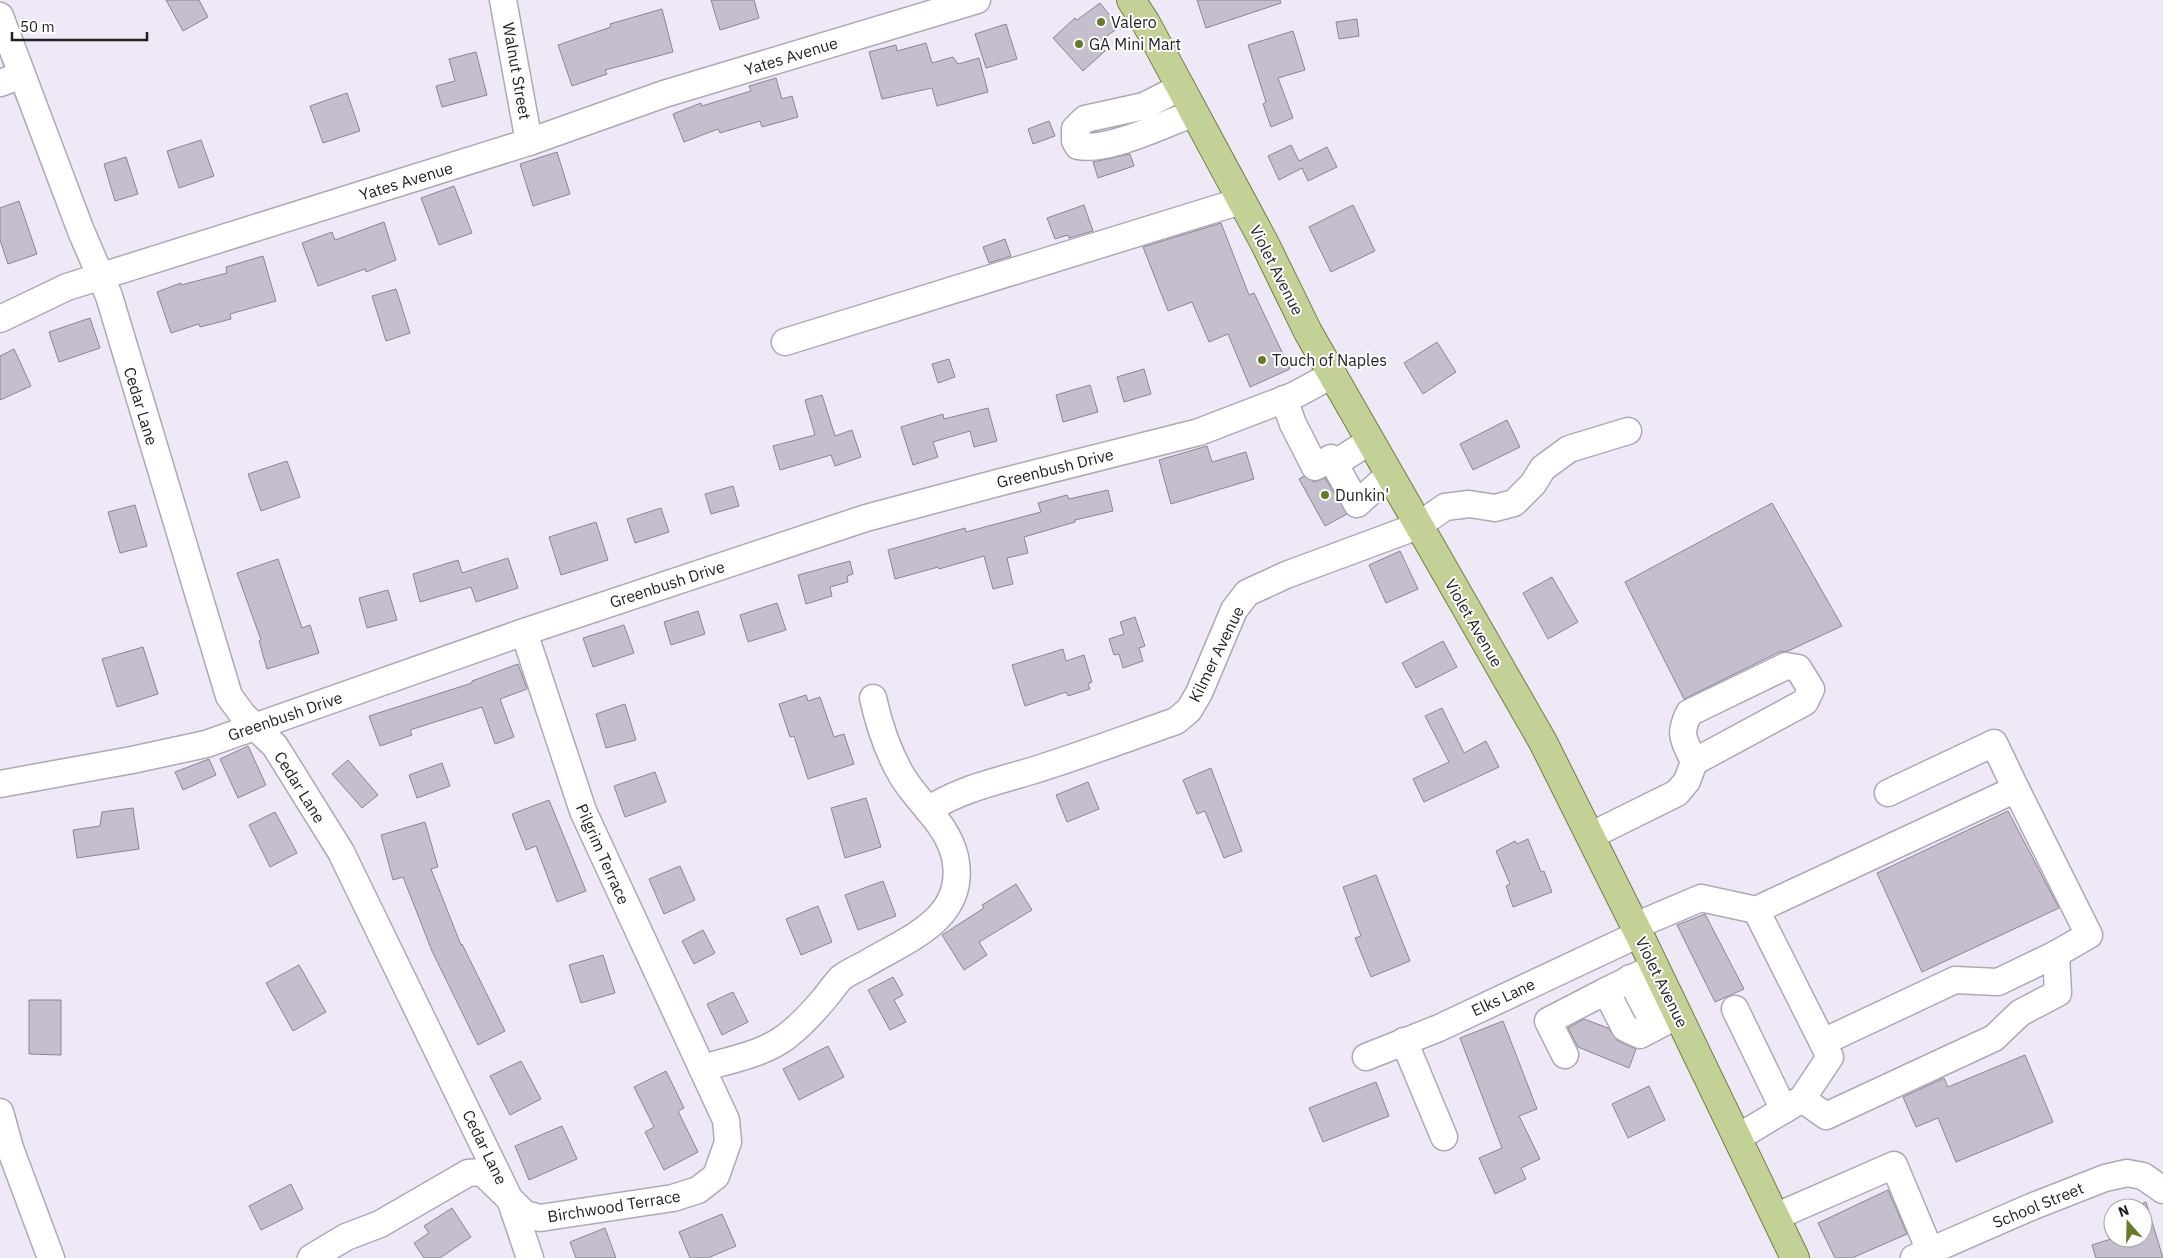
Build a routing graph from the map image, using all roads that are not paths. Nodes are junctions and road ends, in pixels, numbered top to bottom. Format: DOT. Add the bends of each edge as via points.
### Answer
graph roads {
  1 [pos="503,0"];
  2 [pos="977,0"];
  3 [pos="1131,0"];
  4 [pos="0,16"];
  5 [pos="11,79"];
  6 [pos="1181,87"];
  7 [pos="1194,112"];
  8 [pos="529,142"];
  9 [pos="1241,201"];
  10 [pos="101,277"];
  11 [pos="0,319"];
  12 [pos="785,342"];
  13 [pos="1332,375"];
  14 [pos="1284,399"];
  15 [pos="1628,431"];
  16 [pos="1370,441"];
  17 [pos="1334,464"];
  18 [pos="1389,475"];
  19 [pos="1418,526"];
  20 [pos="524,632"];
  21 [pos="873,698"];
  22 [pos="256,727"];
  23 [pos="1694,762"];
  24 [pos="0,784"];
  25 [pos="2016,789"];
  26 [pos="1888,793"];
  27 [pos="928,810"];
  28 [pos="1590,836"];
  29 [pos="1756,910"];
  30 [pos="1637,930"];
  31 [pos="2056,954"];
  32 [pos="1655,967"];
  33 [pos="1630,978"];
  34 [pos="1606,991"];
  35 [pos="1736,1009"];
  36 [pos="1667,1021"];
  37 [pos="1404,1042"];
  38 [pos="1823,1042"];
  39 [pos="1565,1055"];
  40 [pos="1366,1057"];
  41 [pos="702,1068"];
  42 [pos="1793,1104"];
  43 [pos="0,1112"];
  44 [pos="1444,1137"];
  45 [pos="1737,1138"];
  46 [pos="2163,1190"];
  47 [pos="512,1202"];
  48 [pos="1775,1217"];
  49 [pos="1922,1254"];
  50 [pos="51,1258"];
  51 [pos="311,1258"];
  52 [pos="530,1258"];
  53 [pos="1795,1258"];
  1 -- 8 [label="street, Walnut Street"];
  2 -- 8 [label="street, Yates Avenue" via="664,94"];
  3 -- 6 [label="main road, Violet Avenue"];
  4 -- 5 [label="street"];
  5 -- 10 [label="street"];
  6 -- 7 [label="main road, Violet Avenue"];
  6 -- 7 [label="street" via="1144,106 1086,119 1075,128 1075,141 1078,146 1087,148 1109,144"];
  7 -- 9 [label="main road, Violet Avenue"];
  8 -- 10 [label="street, Yates Avenue"];
  9 -- 12 [label="street"];
  9 -- 13 [label="main road, Violet Avenue"];
  10 -- 11 [label="street, Yates Avenue" via="67,287"];
  10 -- 22 [label="street, Cedar Lane" via="229,696"];
  13 -- 14 [label="street, Greenbush Drive"];
  13 -- 16 [label="main road, Violet Avenue"];
  14 -- 17 [label="street" via="1315,467 1331,458"];
  14 -- 20 [label="street, Greenbush Drive" via="1199,432 866,518"];
  15 -- 19 [label="street, Kilmer Avenue" via="1569,449 1543,468 1533,484 1514,502 1495,508 1469,504 1445,507"];
  16 -- 17 [label="street"];
  16 -- 18 [label="main road, Violet Avenue"];
  17 -- 18 [label="street" via="1357,504"];
  18 -- 19 [label="main road, Violet Avenue"];
  19 -- 27 [label="street, Kilmer Avenue" via="1286,575 1247,593 1234,610 1199,693 1189,710 1176,722 1031,771 981,784 946,798"];
  19 -- 28 [label="main road, Violet Avenue" via="1543,742"];
  20 -- 22 [label="street, Greenbush Drive"];
  20 -- 41 [label="street, Pilgrim Terrace" via="583,811"];
  21 -- 27 [label="street" via="880,727 902,776"];
  22 -- 24 [label="street, Greenbush Drive" via="197,746"];
  22 -- 47 [label="street, Cedar Lane" via="275,746 341,852"];
  23 -- 23 [label="street" via="1805,702 1811,689 1798,668 1786,666 1689,713 1682,727 1683,737"];
  23 -- 28 [label="street" via="1687,781 1677,793"];
  25 -- 26 [label="street" via="1994,742"];
  25 -- 29 [label="street"];
  25 -- 31 [label="street" via="2089,935"];
  27 -- 41 [label="street" via="948,838 957,873 956,890 937,921 841,978 786,1037 760,1050"];
  28 -- 30 [label="main road, Violet Avenue"];
  29 -- 30 [label="street, Elks Lane" via="1701,898"];
  29 -- 38 [label="street"];
  30 -- 32 [label="main road, Violet Avenue"];
  30 -- 37 [label="street, Elks Lane" via="1439,1028"];
  31 -- 38 [label="street" via="1998,982 1955,980"];
  31 -- 42 [label="street" via="2058,993 2020,1013 1994,1038 1826,1116"];
  32 -- 33 [label="street"];
  32 -- 36 [label="main road, Violet Avenue"];
  33 -- 34 [label="street"];
  33 -- 36 [label="street"];
  34 -- 36 [label="street" via="1625,1028 1640,1035"];
  34 -- 39 [label="street" via="1548,1021"];
  35 -- 42 [label="street"];
  36 -- 45 [label="main road, Violet Avenue"];
  37 -- 40 [label="street, Elks Lane"];
  37 -- 44 [label="street"];
  38 -- 42 [label="street" via="1830,1057"];
  41 -- 47 [label="street, Birchwood Terrace" via="726,1120 728,1142 716,1176 698,1190 665,1200 540,1218 525,1214"];
  42 -- 45 [label="street"];
  43 -- 50 [label="street"];
  45 -- 48 [label="main road, Violet Avenue"];
  46 -- 49 [label="street, School Street" via="2143,1176 2127,1173 2105,1178"];
  47 -- 51 [label="street, Birchwood Terrace" via="482,1172 468,1173 380,1224 346,1237"];
  47 -- 52 [label="street, Cedar Lane"];
  48 -- 49 [label="street" via="1894,1165"];
  48 -- 53 [label="main road, Violet Avenue"];
}
